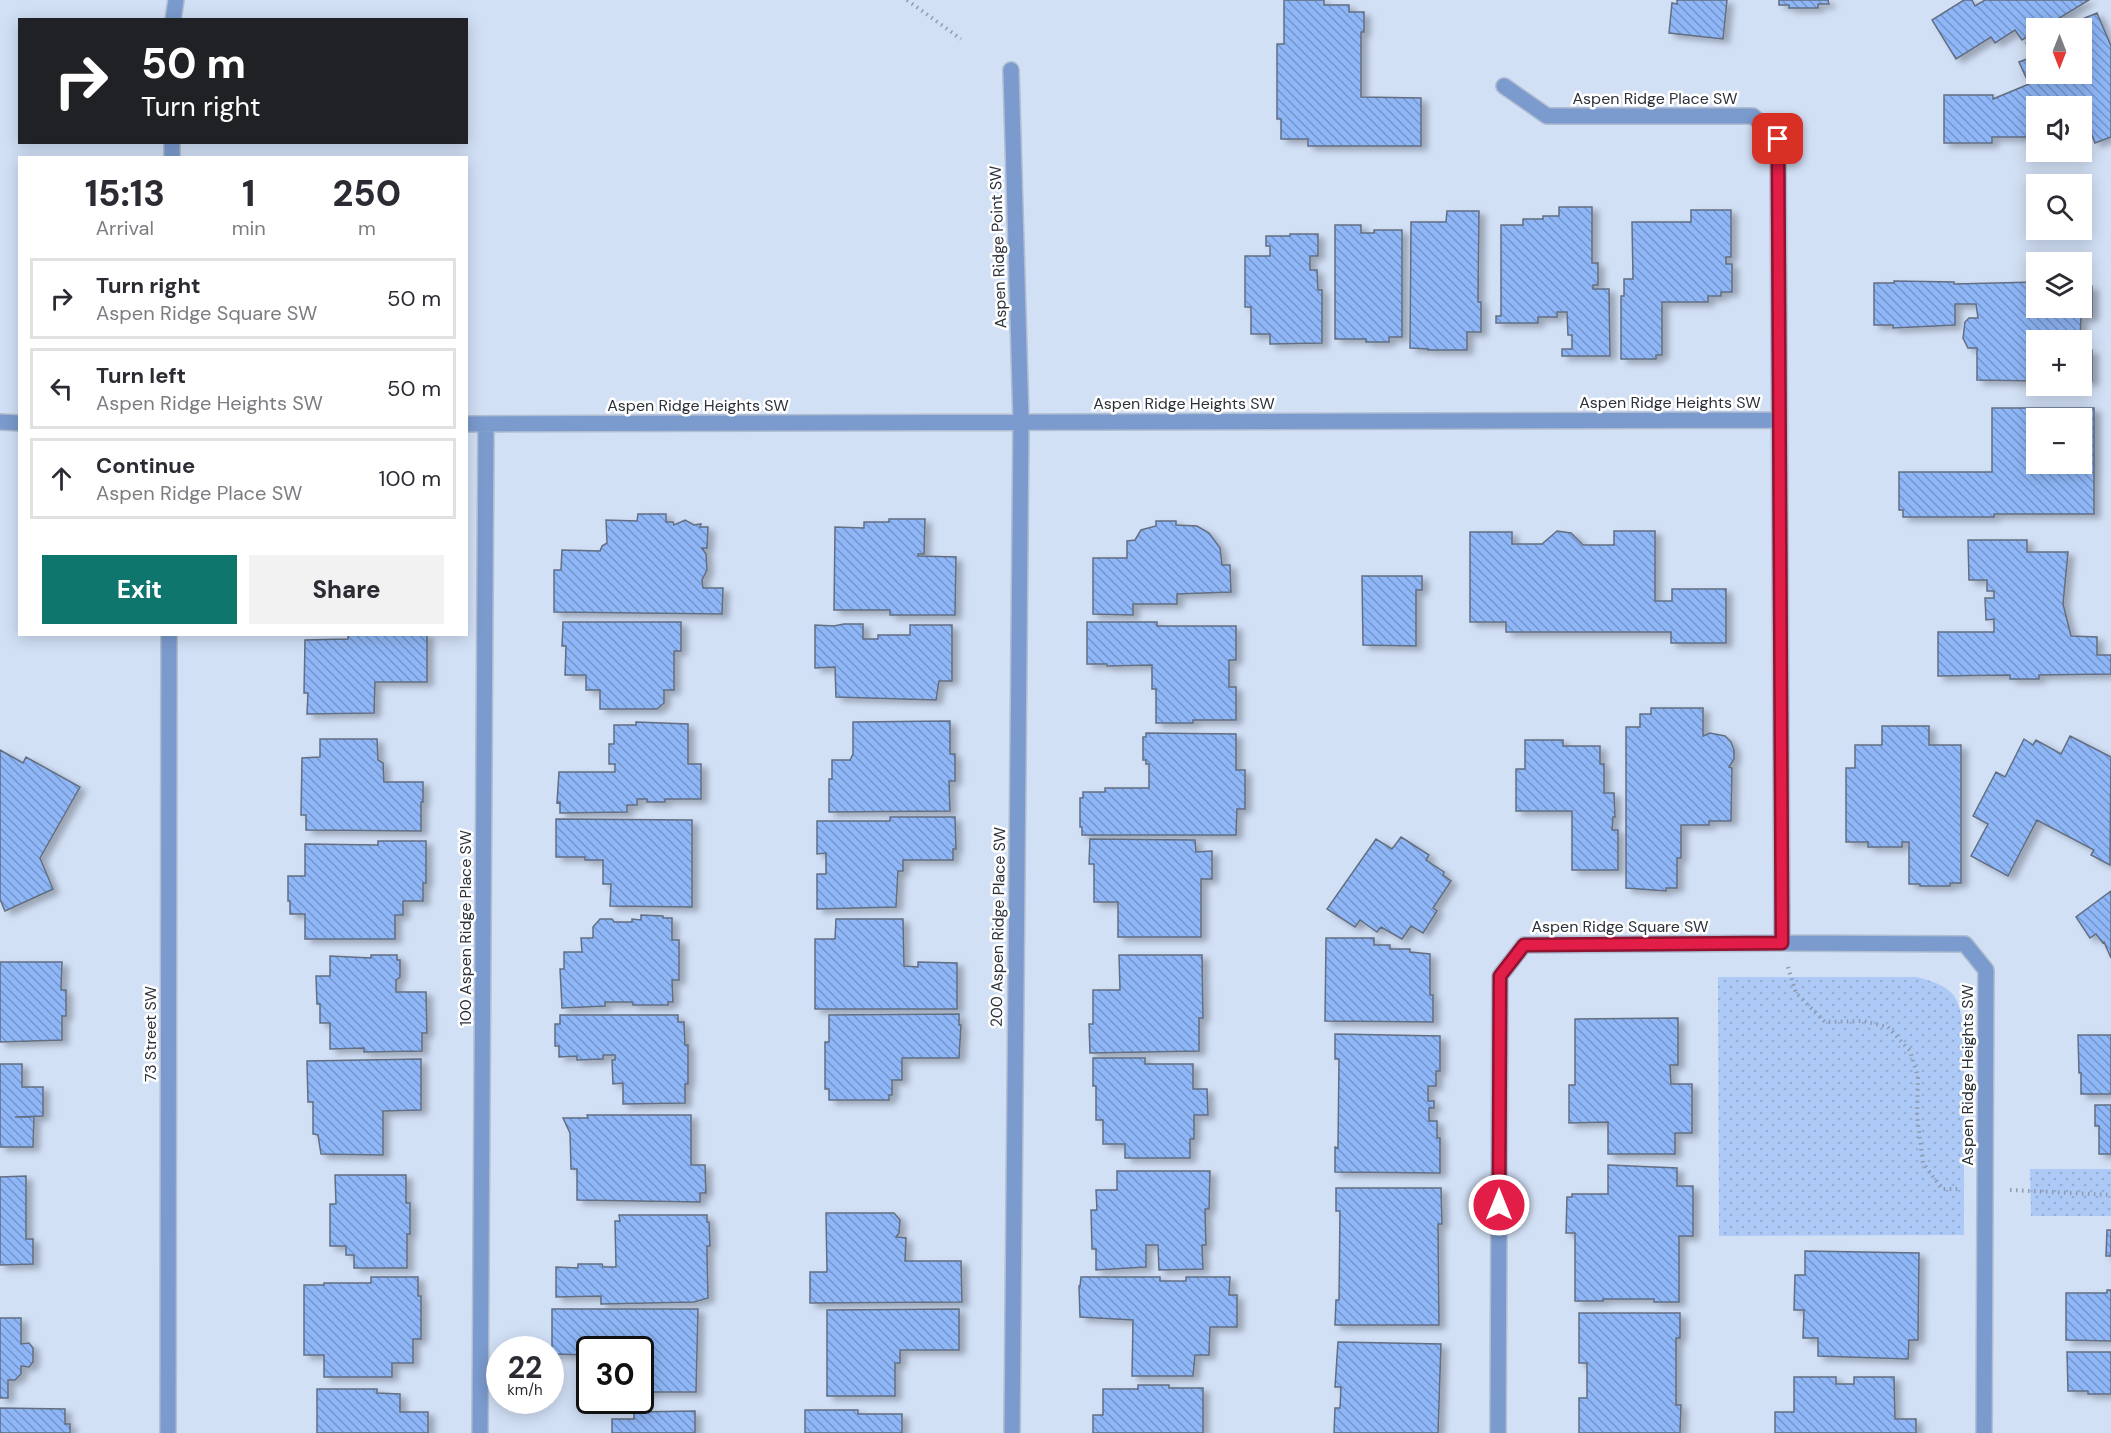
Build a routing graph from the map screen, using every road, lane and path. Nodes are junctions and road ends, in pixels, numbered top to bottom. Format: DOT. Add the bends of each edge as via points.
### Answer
graph roads {
  1 [pos="907,0"];
  2 [pos="961,39"];
  3 [pos="1011,70"];
  4 [pos="1504,86"];
  5 [pos="1779,420"];
  6 [pos="0,422"];
  7 [pos="1021,422"];
  8 [pos="18,423"];
  9 [pos="468,424"];
  10 [pos="486,424"];
  11 [pos="169,636"];
  12 [pos="1782,943"];
  13 [pos="1985,1190"];
  14 [pos="2111,1195"];
  15 [pos="168,1433"];
  16 [pos="480,1433"];
  17 [pos="1012,1433"];
  18 [pos="1498,1433"];
  19 [pos="1984,1433"];
  1 -- 2 [label="path"];
  3 -- 7 [label="street, Aspen Ridge Point SW"];
  4 -- 5 [label="street, Aspen Ridge Place SW" via="1547,116 1753,116 1778,139"];
  5 -- 7 [label="street, Aspen Ridge Heights SW"];
  5 -- 12 [label="street, Aspen Ridge Heights SW"];
  6 -- 8 [label="street"];
  7 -- 10 [label="street, Aspen Ridge Heights SW"];
  7 -- 17 [label="street, 200 Aspen Ridge Place SW"];
  9 -- 10 [label="street, Aspen Ridge Heights SW"];
  10 -- 16 [label="street, 100 Aspen Ridge Place SW"];
  11 -- 15 [label="street, 73 Street SW"];
  12 -- 13 [label="path" via="1796,993 1825,1022 1863,1021 1888,1028 1910,1051 1918,1077 1917,1116 1923,1163 1942,1189"];
  12 -- 13 [label="street, Aspen Ridge Heights SW" via="1965,944 1986,970"];
  12 -- 18 [label="street, Aspen Ridge Square SW" via="1524,945 1500,976"];
  13 -- 14 [label="path"];
  13 -- 19 [label="street, Aspen Ridge Heights SW"];
}
